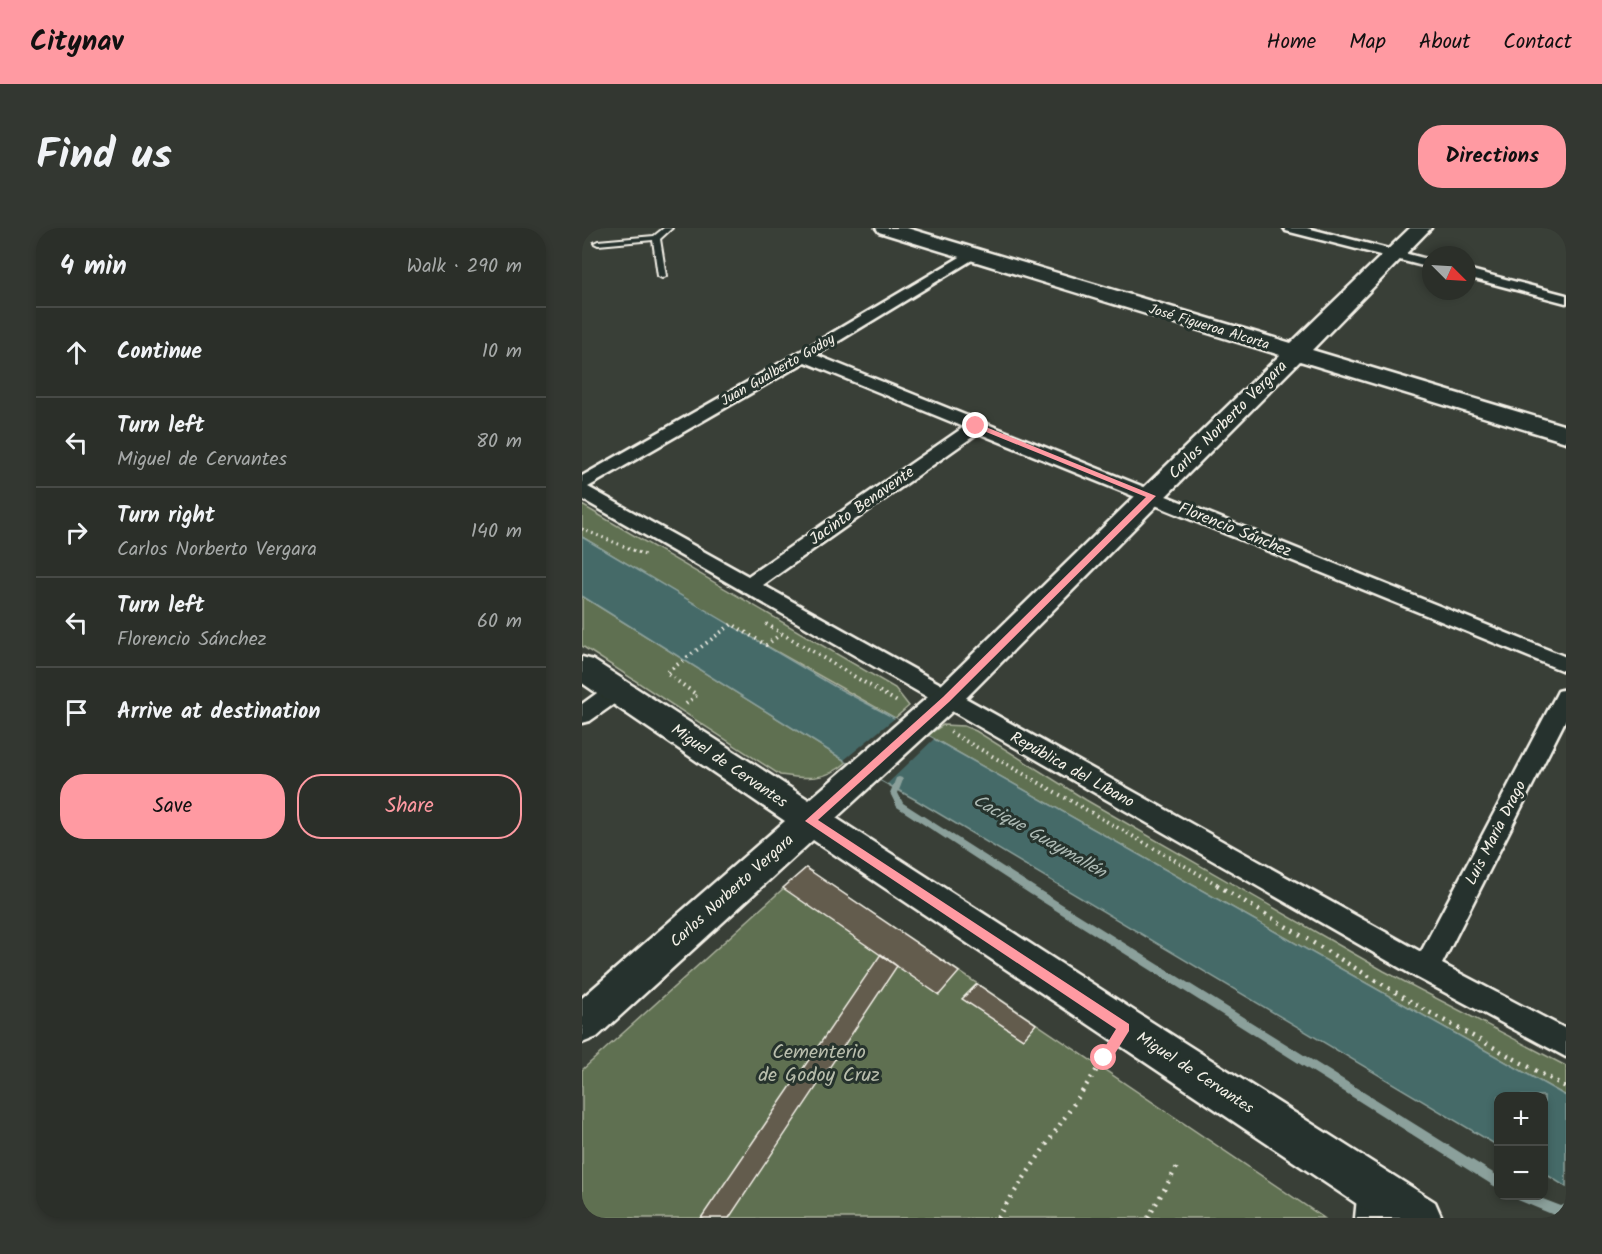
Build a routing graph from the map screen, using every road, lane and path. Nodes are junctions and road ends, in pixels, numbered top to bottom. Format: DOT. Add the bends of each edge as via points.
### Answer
graph roads {
  1 [pos="668,228"];
  2 [pos="886,228"];
  3 [pos="1291,228"];
  4 [pos="1421,228"];
  5 [pos="656,238"];
  6 [pos="598,243"];
  7 [pos="972,254"];
  8 [pos="1393,254"];
  9 [pos="1422,262"];
  10 [pos="1476,275"];
  11 [pos="662,276"];
  12 [pos="1566,299"];
  13 [pos="1295,353"];
  14 [pos="804,356"];
  15 [pos="976,426"];
  16 [pos="1566,434"];
  17 [pos="582,483"];
  18 [pos="582,491"];
  19 [pos="1152,496"];
  20 [pos="582,529"];
  21 [pos="651,557"];
  22 [pos="748,586"];
  23 [pos="803,617"];
  24 [pos="761,621"];
  25 [pos="781,633"];
  26 [pos="1566,665"];
  27 [pos="582,668"];
  28 [pos="666,673"];
  29 [pos="616,691"];
  30 [pos="1566,697"];
  31 [pos="582,715"];
  32 [pos="929,715"];
  33 [pos="811,821"];
  34 [pos="1426,969"];
  35 [pos="582,1024"];
  36 [pos="1124,1028"];
  37 [pos="1566,1044"];
  38 [pos="1566,1087"];
  39 [pos="1177,1167"];
  40 [pos="1372,1203"];
  41 [pos="997,1218"];
  42 [pos="1148,1218"];
  43 [pos="1419,1218"];
  1 -- 5 [label="lane"];
  2 -- 7 [label="street, José Figueroa Alcorta"];
  3 -- 8 [label="street"];
  4 -- 8 [label="street, Carlos Norberto Vergara"];
  5 -- 6 [label="lane"];
  5 -- 11 [label="lane"];
  7 -- 13 [label="street, José Figueroa Alcorta"];
  7 -- 14 [label="street, Juan Gualberto Godoy"];
  8 -- 9 [label="street"];
  8 -- 13 [label="street, Carlos Norberto Vergara"];
  10 -- 12 [label="street"];
  13 -- 16 [label="street, José Figueroa Alcorta"];
  13 -- 19 [label="street, Carlos Norberto Vergara"];
  14 -- 15 [label="street, Florencio Sánchez"];
  14 -- 17 [label="street, Juan Gualberto Godoy"];
  15 -- 19 [label="street, Florencio Sánchez"];
  15 -- 22 [label="street, Jacinto Benavente"];
  18 -- 22 [label="street, República del Líbano"];
  19 -- 26 [label="street, Florencio Sánchez"];
  19 -- 32 [label="street, Carlos Norberto Vergara"];
  20 -- 21 [label="path"];
  22 -- 23 [label="street, República del Líbano"];
  23 -- 25 [label="path"];
  23 -- 32 [label="street, República del Líbano"];
  24 -- 25 [label="path"];
  25 -- 28 [label="path" via="766,645 732,624"];
  25 -- 32 [label="path"];
  27 -- 29 [label="street, Miguel de Cervantes"];
  29 -- 31 [label="street"];
  29 -- 33 [label="street, Miguel de Cervantes"];
  30 -- 34 [label="street, Luis Maria Drago"];
  32 -- 33 [label="street, Carlos Norberto Vergara"];
  32 -- 34 [label="street, República del Líbano"];
  32 -- 38 [label="path" via="1425,1010"];
  33 -- 35 [label="street, Carlos Norberto Vergara"];
  33 -- 36 [label="street, Miguel de Cervantes"];
  34 -- 37 [label="street, República del Líbano"];
  36 -- 40 [label="street, Miguel de Cervantes"];
  36 -- 41 [label="path"];
  39 -- 42 [label="path"];
  40 -- 43 [label="street, Miguel de Cervantes"];
}
